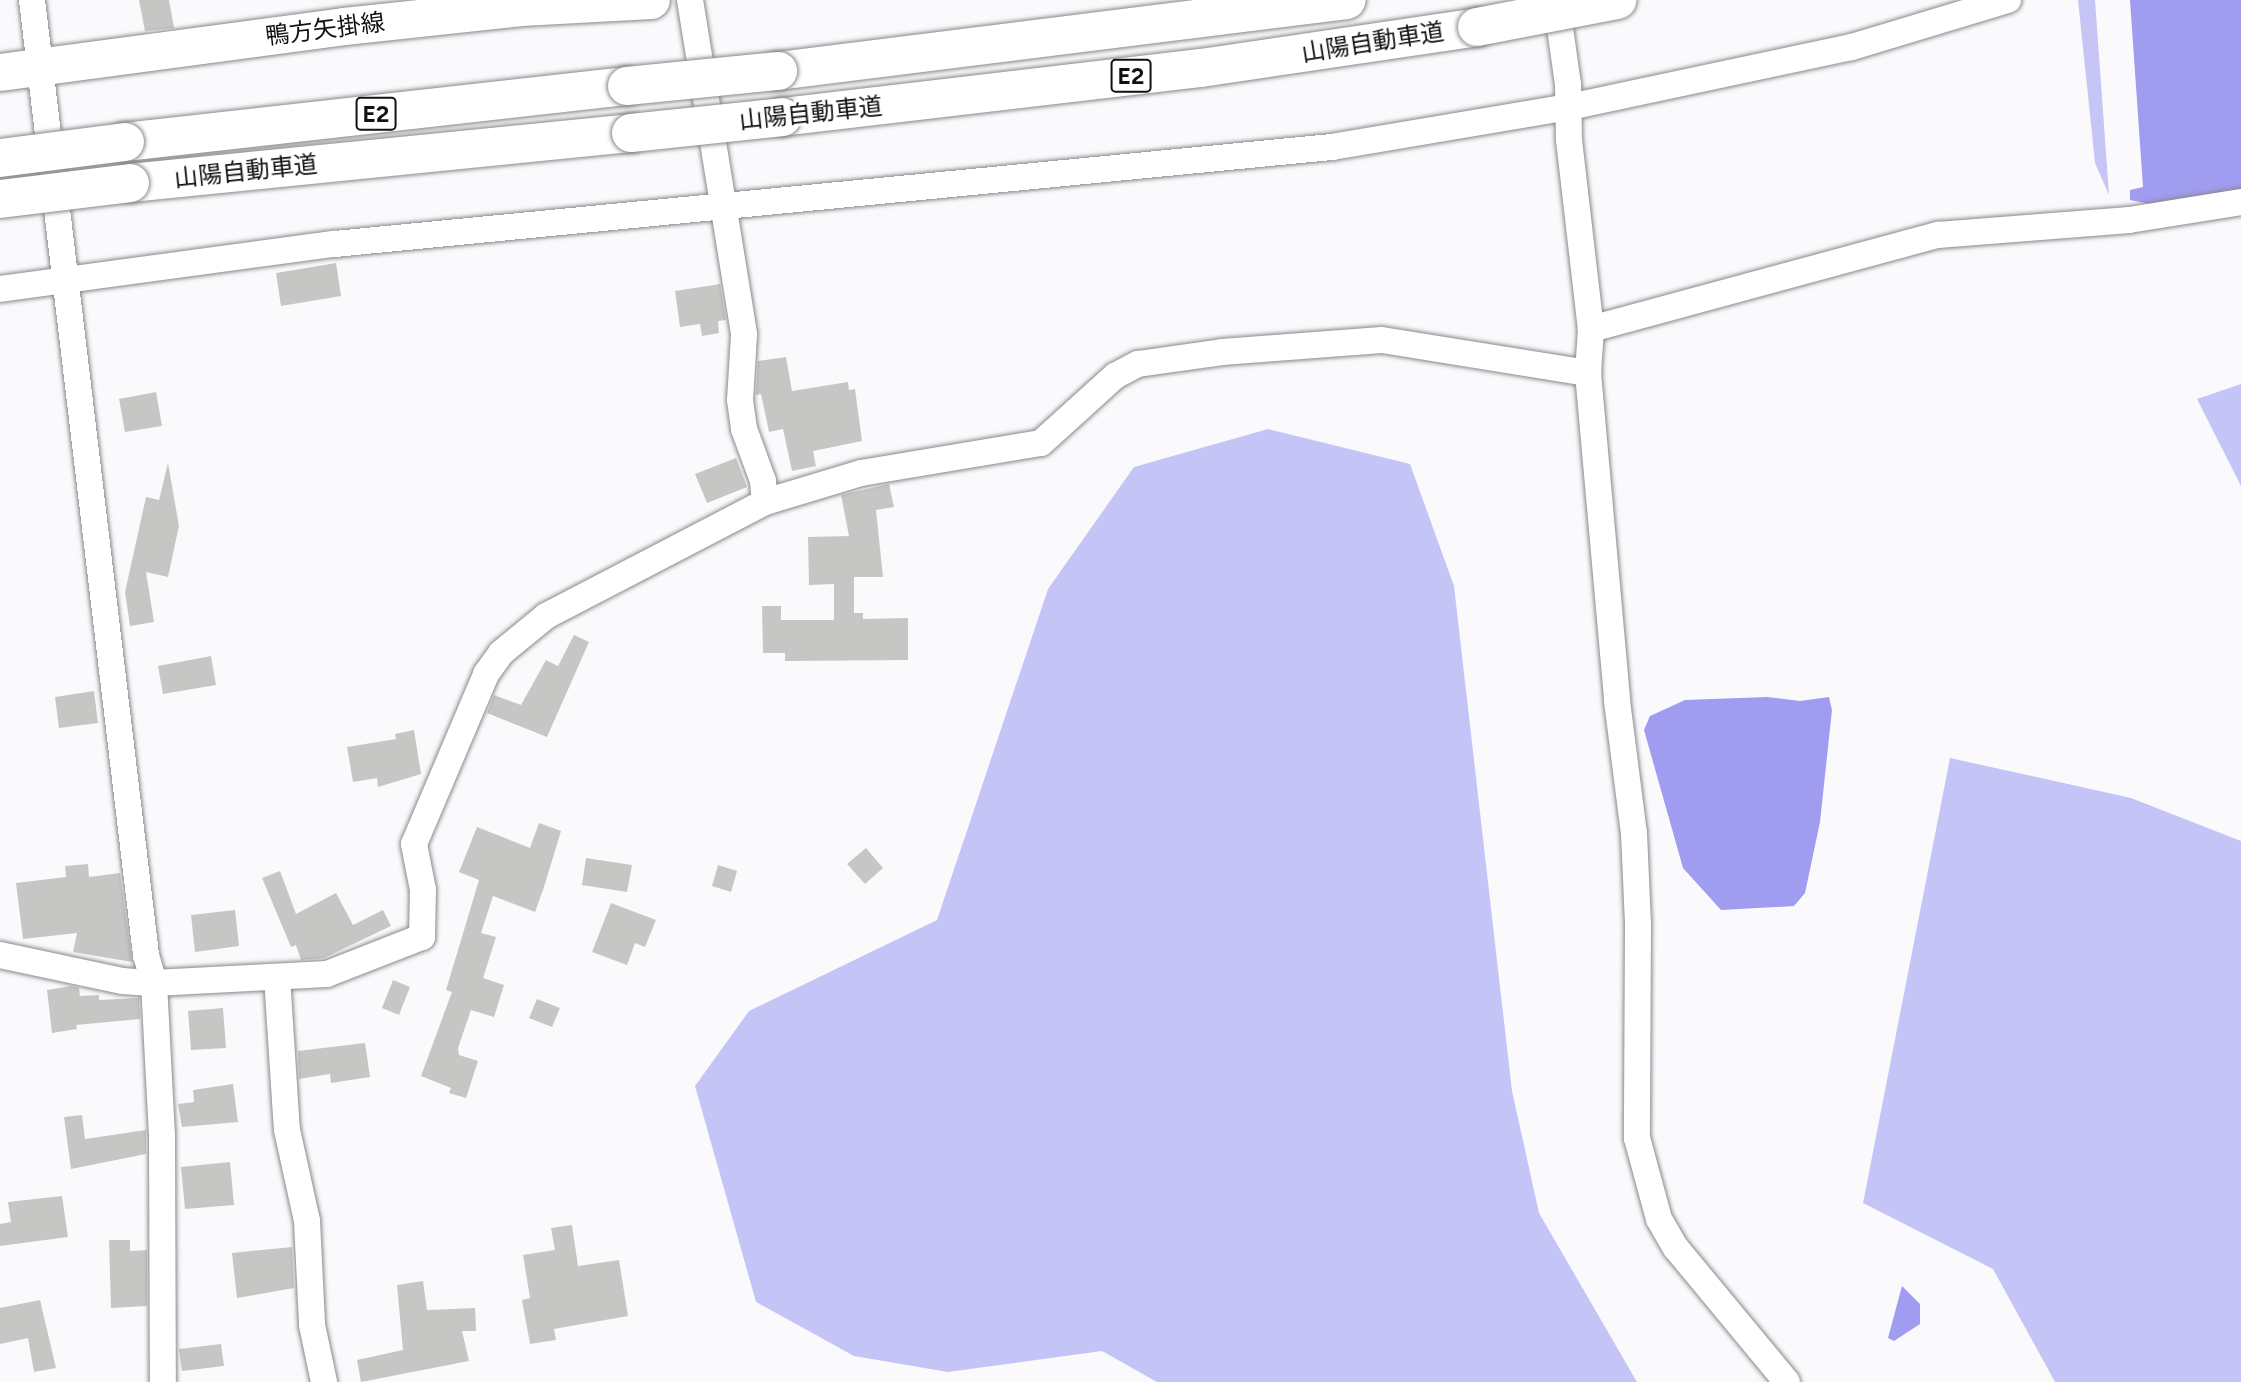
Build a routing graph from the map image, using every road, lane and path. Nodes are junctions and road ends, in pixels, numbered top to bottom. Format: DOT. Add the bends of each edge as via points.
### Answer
graph roads {
  1 [pos="32,0"];
  2 [pos="651,0"];
  3 [pos="690,0"];
  4 [pos="1348,0"];
  5 [pos="1556,0"];
  6 [pos="1617,0"];
  7 [pos="2008,0"];
  8 [pos="40,66"];
  9 [pos="0,72"];
  10 [pos="1569,107"];
  11 [pos="0,158"];
  12 [pos="0,200"];
  13 [pos="2241,202"];
  14 [pos="725,208"];
  15 [pos="65,280"];
  16 [pos="0,289"];
  17 [pos="1591,329"];
  18 [pos="1588,373"];
  19 [pos="765,502"];
  20 [pos="0,955"];
  21 [pos="277,977"];
  22 [pos="154,983"];
  23 [pos="163,1382"];
  24 [pos="324,1382"];
  25 [pos="1787,1382"];
  1 -- 8 [label="street"];
  2 -- 8 [label="main road, 鴨方矢掛線" via="521,7 358,24"];
  3 -- 14 [label="street"];
  4 -- 11 [label="highway, 山陽自動車道 / E2, bridge" via="778,71"];
  5 -- 10 [label="street"];
  6 -- 12 [label="highway, 山陽自動車道 / E2, bridge" via="1478,27 1201,68"];
  7 -- 10 [label="street" via="1852,47"];
  8 -- 9 [label="main road, 鴨方矢掛線"];
  8 -- 15 [label="street"];
  10 -- 14 [label="street" via="1332,147"];
  10 -- 17 [label="street"];
  13 -- 17 [label="street" via="2129,220 1938,235"];
  14 -- 15 [label="street" via="335,244"];
  14 -- 19 [label="street" via="744,335 741,410"];
  15 -- 16 [label="street"];
  15 -- 22 [label="street" via="146,955"];
  17 -- 18 [label="street"];
  18 -- 19 [label="street" via="1382,340 1222,352 1138,364 1115,376 1041,443 861,473"];
  18 -- 25 [label="street" via="1617,701 1634,833 1637,1138 1659,1219 1676,1248"];
  19 -- 21 [label="street" via="546,616 501,653 486,674 415,844 423,890 422,937 327,974"];
  20 -- 22 [label="street" via="122,981"];
  21 -- 22 [label="street"];
  21 -- 24 [label="street" via="287,1130 307,1221 312,1325"];
  22 -- 23 [label="street" via="162,1134"];
}
